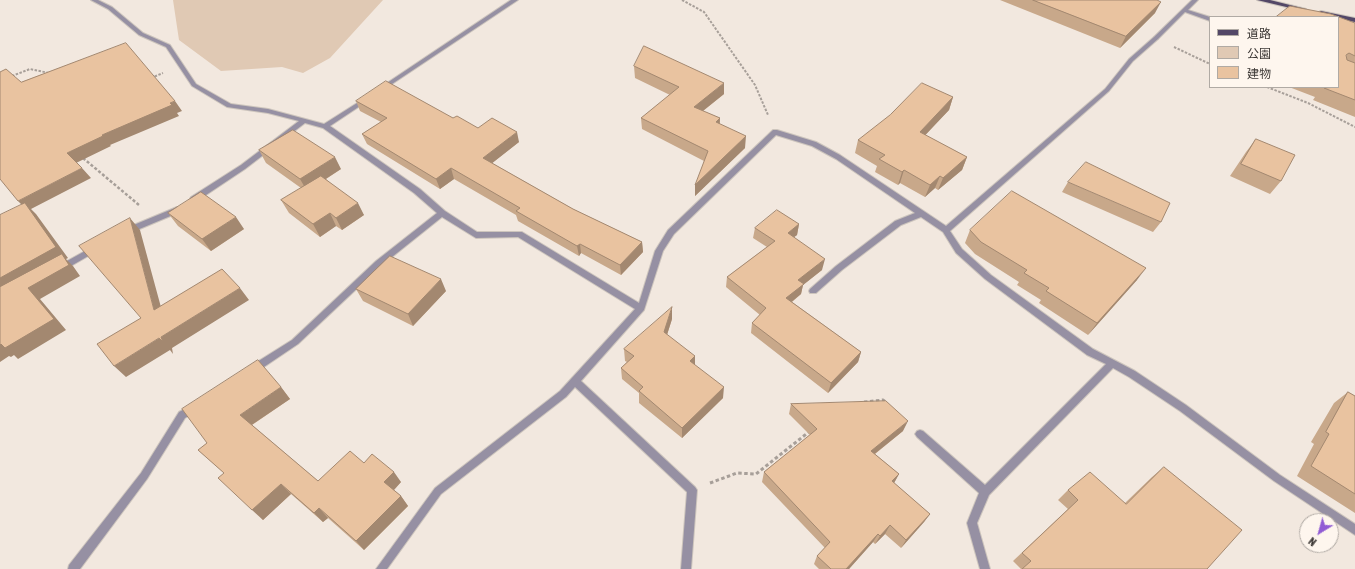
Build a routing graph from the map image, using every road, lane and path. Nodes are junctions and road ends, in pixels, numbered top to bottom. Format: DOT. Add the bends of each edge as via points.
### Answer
graph roads {
  1 [pos="94,0"];
  2 [pos="515,0"];
  3 [pos="682,0"];
  4 [pos="1195,0"];
  5 [pos="1260,0"];
  6 [pos="1184,10"];
  7 [pos="1336,16"];
  8 [pos="1339,17"];
  9 [pos="1209,18"];
  10 [pos="1355,20"];
  11 [pos="1156,38"];
  12 [pos="1209,64"];
  13 [pos="182,67"];
  14 [pos="51,74"];
  15 [pos="7,77"];
  16 [pos="147,79"];
  17 [pos="1270,88"];
  18 [pos="376,92"];
  19 [pos="370,97"];
  20 [pos="303,121"];
  21 [pos="325,126"];
  22 [pos="1355,127"];
  23 [pos="775,132"];
  24 [pos="80,156"];
  25 [pos="442,213"];
  26 [pos="922,213"];
  27 [pos="156,219"];
  28 [pos="946,230"];
  29 [pos="117,236"];
  30 [pos="104,244"];
  31 [pos="55,270"];
  32 [pos="813,291"];
  33 [pos="641,308"];
  34 [pos="1112,364"];
  35 [pos="242,377"];
  36 [pos="575,381"];
  37 [pos="202,402"];
  38 [pos="857,403"];
  39 [pos="888,405"];
  40 [pos="812,430"];
  41 [pos="920,434"];
  42 [pos="692,490"];
  43 [pos="985,492"];
  44 [pos="1355,530"];
  45 [pos="73,569"];
  46 [pos="381,569"];
  47 [pos="686,569"];
  48 [pos="985,569"];
  1 -- 13 [label="street" via="110,8 141,34 168,46"];
  2 -- 18 [label="street"];
  3 -- 23 [label="path" via="704,12 755,85"];
  4 -- 6 [label="street"];
  5 -- 7 [label="main road"];
  6 -- 9 [label="street"];
  6 -- 11 [label="street"];
  8 -- 10 [label="main road"];
  11 -- 12 [label="path"];
  11 -- 28 [label="street" via="1131,60 1106,90"];
  13 -- 16 [label="path"];
  13 -- 20 [label="street" via="194,86 229,106 268,111"];
  14 -- 15 [label="path" via="30,69"];
  17 -- 22 [label="path" via="1308,103"];
  19 -- 21 [label="street"];
  20 -- 21 [label="street"];
  20 -- 27 [label="street" via="243,166 173,213"];
  21 -- 25 [label="street" via="417,191"];
  23 -- 26 [label="street" via="814,144 838,157"];
  23 -- 33 [label="street" via="671,232 659,251"];
  24 -- 27 [label="path"];
  25 -- 33 [label="street" via="476,234 519,234"];
  25 -- 35 [label="street" via="379,263 295,342"];
  26 -- 28 [label="street"];
  26 -- 32 [label="street" via="898,223"];
  27 -- 29 [label="street"];
  28 -- 34 [label="street" via="959,251 988,277 1090,352"];
  30 -- 31 [label="street"];
  33 -- 36 [label="street"];
  34 -- 43 [label="street"];
  34 -- 44 [label="street" via="1183,408 1277,478"];
  36 -- 42 [label="street"];
  36 -- 46 [label="street" via="563,394 438,491"];
  37 -- 45 [label="street" via="182,416 144,476"];
  38 -- 39 [label="path" via="883,400"];
  40 -- 42 [label="path" via="756,474 737,473"];
  41 -- 43 [label="street"];
  42 -- 47 [label="street"];
  43 -- 48 [label="street" via="972,523"];
}
